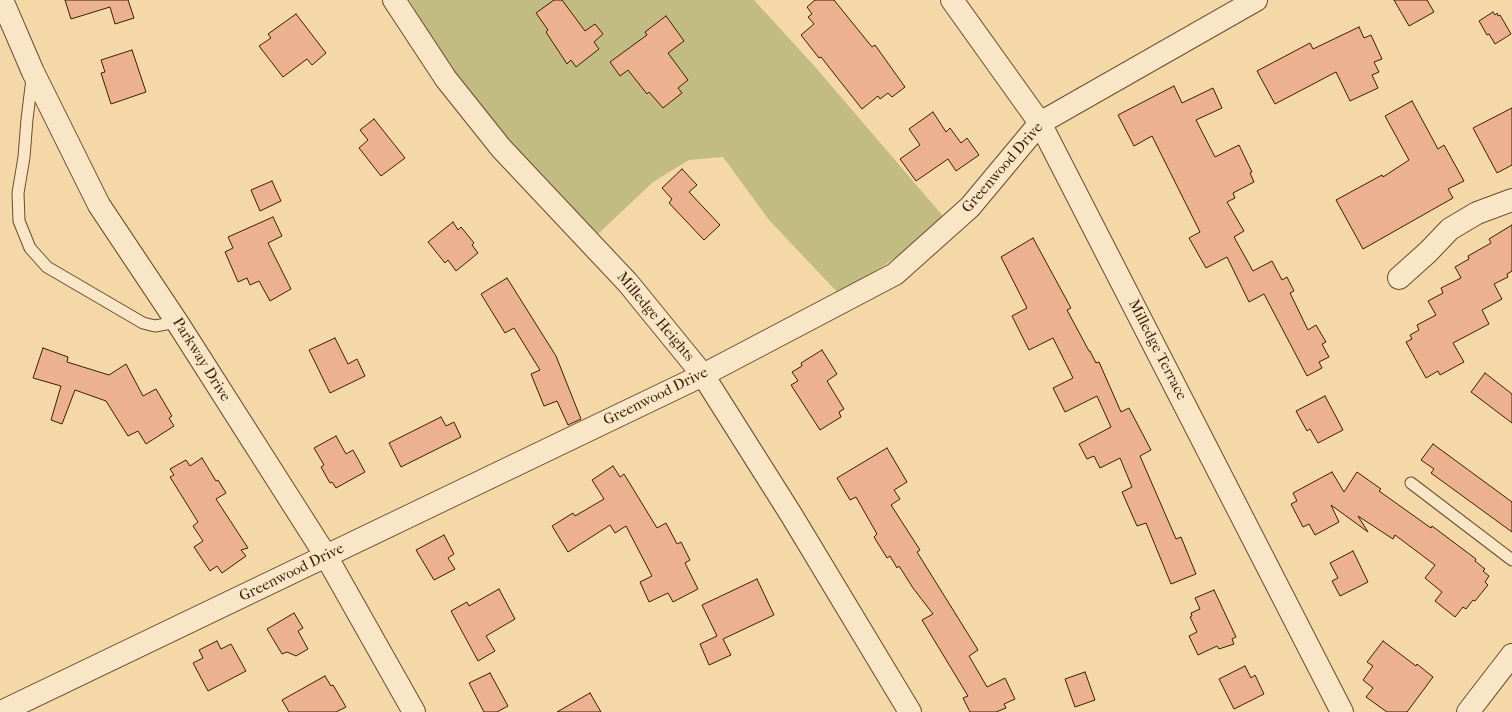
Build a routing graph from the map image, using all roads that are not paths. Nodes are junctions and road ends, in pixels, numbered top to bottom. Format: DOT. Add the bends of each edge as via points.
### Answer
graph roads {
  1 [pos="2,0"];
  2 [pos="394,0"];
  3 [pos="952,0"];
  4 [pos="1256,0"];
  5 [pos="33,72"];
  6 [pos="1040,122"];
  7 [pos="1512,200"];
  8 [pos="1399,278"];
  9 [pos="176,322"];
  10 [pos="703,375"];
  11 [pos="1411,483"];
  12 [pos="326,556"];
  13 [pos="1512,560"];
  14 [pos="1512,655"];
  15 [pos="1,712"];
  16 [pos="414,712"];
  17 [pos="910,712"];
  18 [pos="1342,712"];
  19 [pos="1468,712"];
  1 -- 5 [label="street, Parkway Drive"];
  2 -- 10 [label="street, Milledge Heights" via="446,80 501,148 628,283"];
  3 -- 6 [label="street, Milledge Terrace"];
  4 -- 6 [label="street, Greenwood Drive"];
  5 -- 9 [label="street, Parkway Drive" via="98,205"];
  5 -- 9 [label="lane" via="18,193 19,221 30,248 47,267 143,323 155,326"];
  6 -- 10 [label="street, Greenwood Drive" via="970,207 895,274"];
  6 -- 18 [label="street, Milledge Terrace"];
  7 -- 8 [label="street" via="1477,213 1450,229"];
  9 -- 12 [label="street, Parkway Drive"];
  10 -- 12 [label="street, Greenwood Drive"];
  10 -- 17 [label="street, Milledge Heights"];
  11 -- 13 [label="lane"];
  12 -- 15 [label="street, Greenwood Drive"];
  12 -- 16 [label="street, Parkway Drive"];
  14 -- 19 [label="street"];
}
